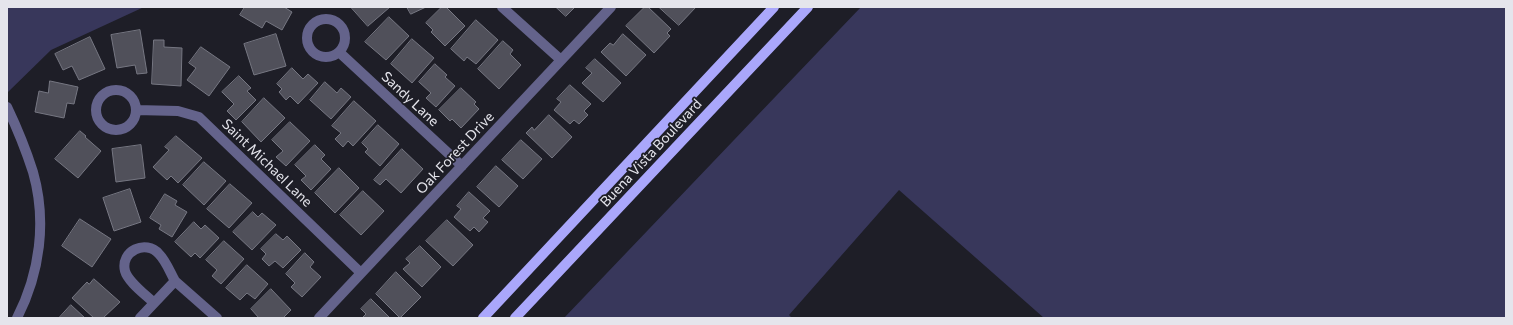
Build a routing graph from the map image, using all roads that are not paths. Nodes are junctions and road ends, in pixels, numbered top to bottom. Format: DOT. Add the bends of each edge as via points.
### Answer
graph roads {
  1 [pos="502,7"];
  2 [pos="611,7"];
  3 [pos="774,7"];
  4 [pos="808,7"];
  5 [pos="340,52"];
  6 [pos="561,60"];
  7 [pos="7,107"];
  8 [pos="136,110"];
  9 [pos="462,166"];
  10 [pos="361,273"];
  11 [pos="175,281"];
  12 [pos="154,303"];
  13 [pos="17,318"];
  14 [pos="140,318"];
  15 [pos="218,318"];
  16 [pos="319,318"];
  17 [pos="483,318"];
  18 [pos="515,318"];
  1 -- 6 [label="street"];
  2 -- 6 [label="street, Oak Forest Drive"];
  3 -- 17 [label="main road, Buena Vista Boulevard"];
  4 -- 18 [label="main road, Buena Vista Boulevard"];
  5 -- 9 [label="street, Sandy Lane"];
  6 -- 9 [label="street, Oak Forest Drive"];
  7 -- 13 [label="street" via="22,139 39,200 39,256 34,278"];
  8 -- 10 [label="street, Saint Michael Lane" via="178,111 199,117"];
  9 -- 10 [label="street, Oak Forest Drive"];
  10 -- 16 [label="street, Oak Forest Drive"];
  11 -- 12 [label="street"];
  11 -- 12 [label="street" via="160,254 153,248 144,246 128,254 125,271 129,279"];
  11 -- 15 [label="street"];
  12 -- 14 [label="street"];
}
